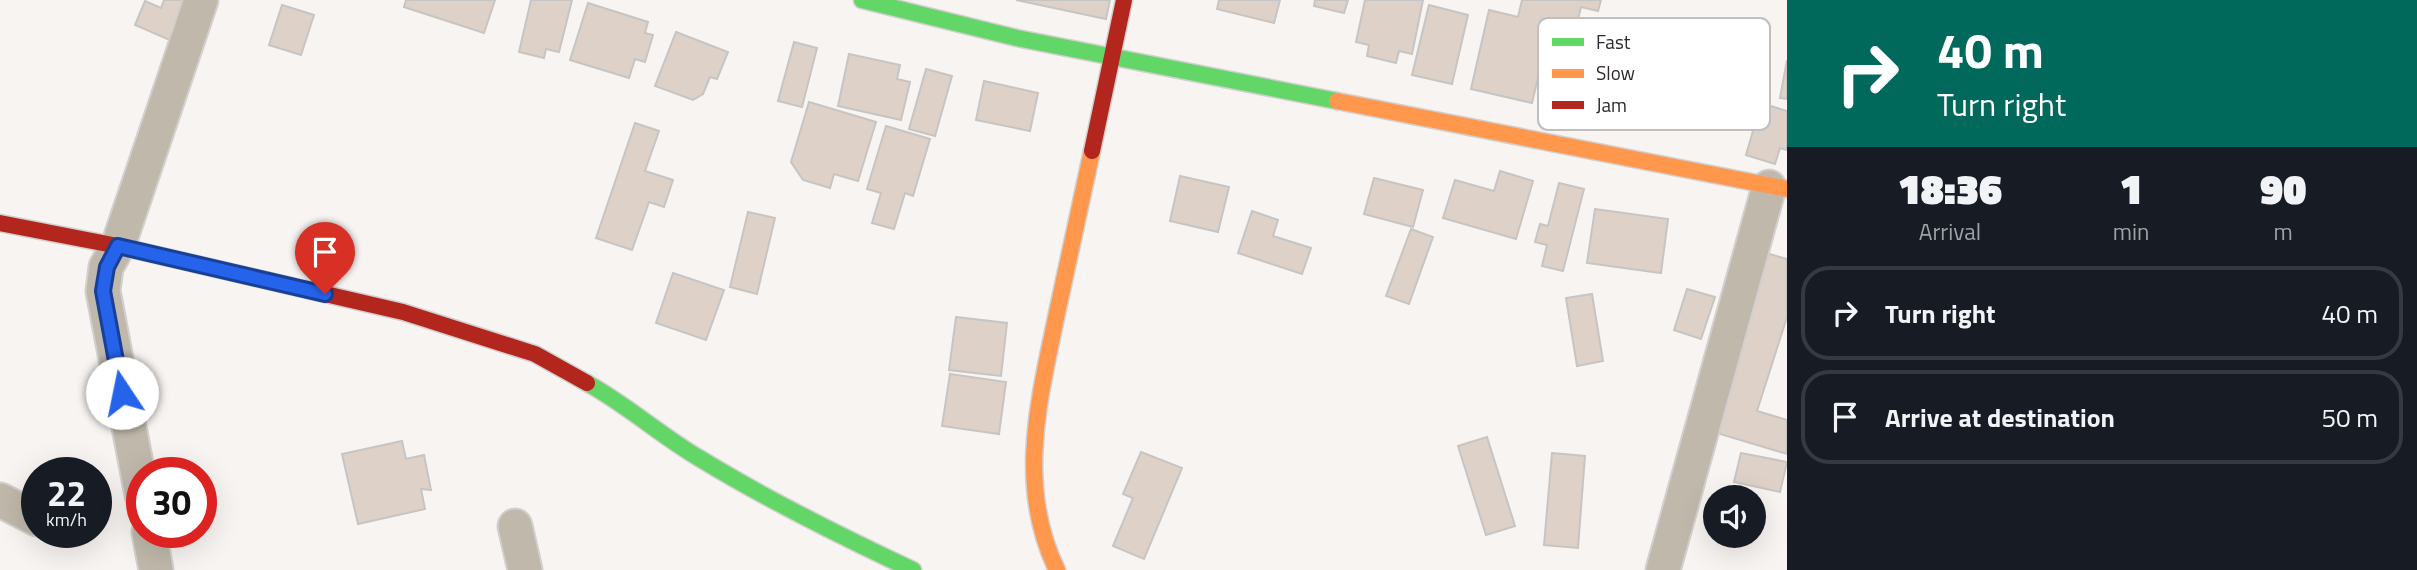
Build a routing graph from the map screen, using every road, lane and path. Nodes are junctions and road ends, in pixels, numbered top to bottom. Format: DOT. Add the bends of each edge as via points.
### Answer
graph roads {
  1 [pos="201,0"];
  2 [pos="862,0"];
  3 [pos="1124,0"];
  4 [pos="1115,56"];
  5 [pos="1778,188"];
  6 [pos="0,223"];
  7 [pos="118,246"];
  8 [pos="135,457"];
  9 [pos="0,500"];
  10 [pos="21,511"];
  11 [pos="515,526"];
  12 [pos="152,548"];
  13 [pos="156,570"];
  14 [pos="525,570"];
  15 [pos="914,570"];
  16 [pos="1057,570"];
  17 [pos="1663,570"];
  1 -- 7 [label="street"];
  2 -- 4 [label="street" via="1017,38"];
  3 -- 4 [label="street"];
  4 -- 5 [label="street"];
  4 -- 16 [label="street" via="1035,418 1031,487 1043,543"];
  5 -- 17 [label="street"];
  6 -- 7 [label="street"];
  7 -- 8 [label="street" via="107,267 103,291"];
  7 -- 15 [label="street" via="403,312 535,354 621,401 696,457 819,526"];
  9 -- 10 [label="street"];
  11 -- 14 [label="street"];
  12 -- 13 [label="street"];
}
